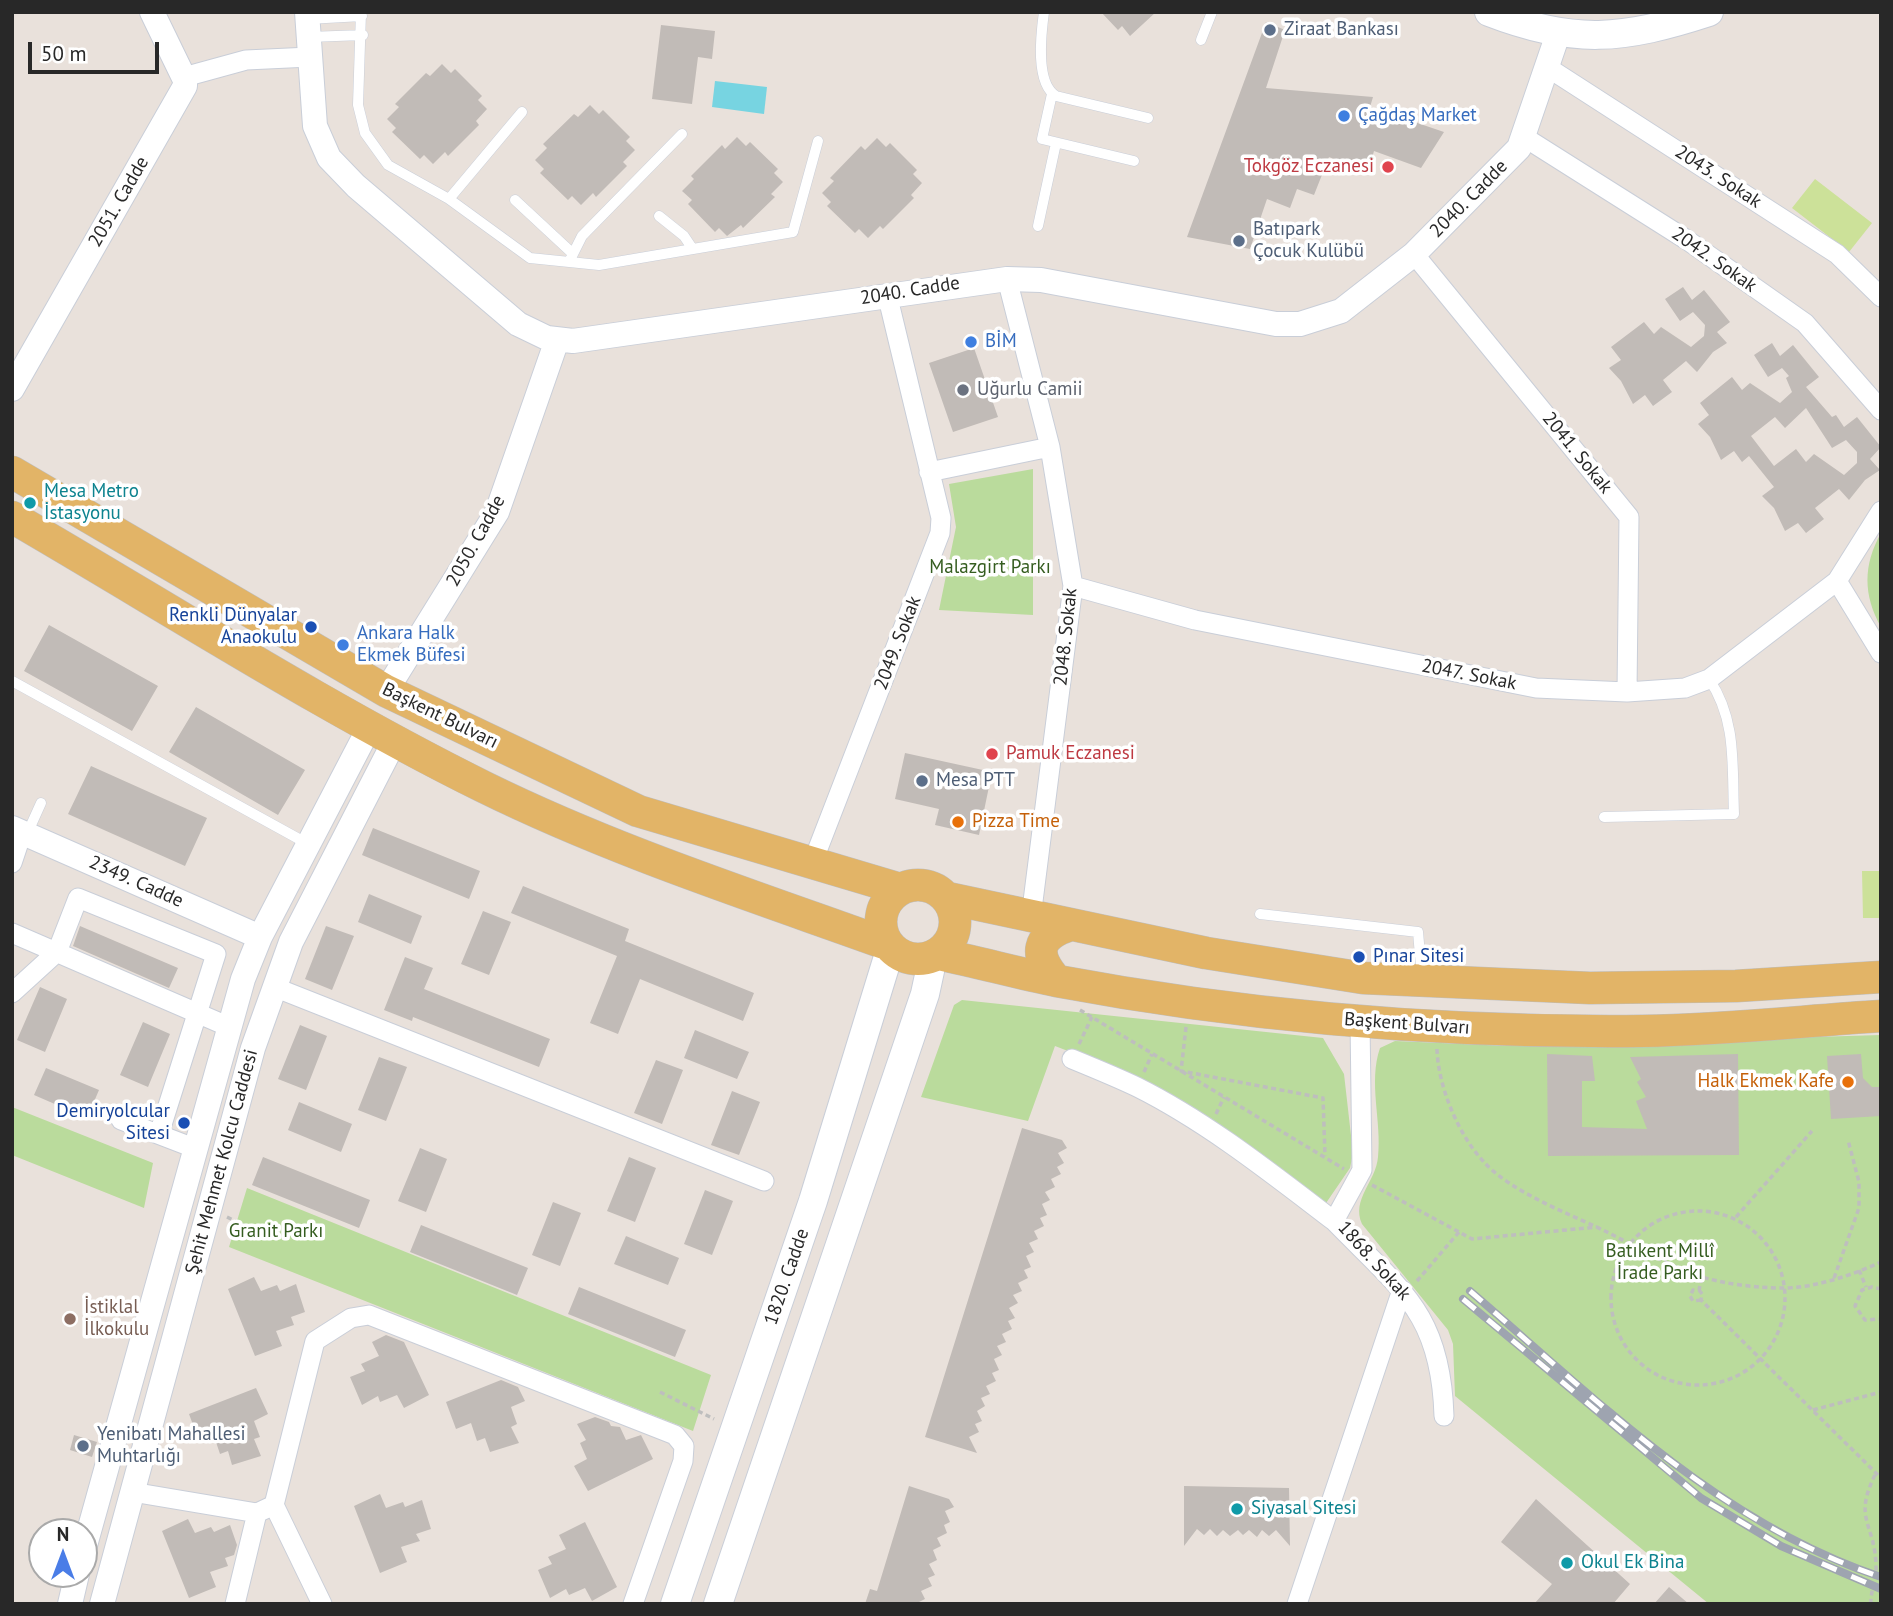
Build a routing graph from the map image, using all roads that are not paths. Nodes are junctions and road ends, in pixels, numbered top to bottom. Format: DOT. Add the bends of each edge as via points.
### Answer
graph roads {
  1 [pos="152,12"];
  2 [pos="1044,12"];
  3 [pos="1212,12"];
  4 [pos="1489,12"];
  5 [pos="1709,12"];
  6 [pos="362,14"];
  7 [pos="1560,23"];
  8 [pos="308,32"];
  9 [pos="363,35"];
  10 [pos="1200,40"];
  11 [pos="1547,67"];
  12 [pos="184,77"];
  13 [pos="1052,93"];
  14 [pos="522,112"];
  15 [pos="1148,118"];
  16 [pos="681,134"];
  17 [pos="1524,137"];
  18 [pos="818,141"];
  19 [pos="1056,143"];
  20 [pos="1134,161"];
  21 [pos="449,199"];
  22 [pos="515,200"];
  23 [pos="659,216"];
  24 [pos="1038,226"];
  25 [pos="692,248"];
  26 [pos="1414,254"];
  27 [pos="570,257"];
  28 [pos="1007,279"];
  29 [pos="887,294"];
  30 [pos="1881,297"];
  31 [pos="556,340"];
  32 [pos="12,388"];
  33 [pos="1881,410"];
  34 [pos="1050,447"];
  35 [pos="12,472"];
  36 [pos="929,472"];
  37 [pos="1881,511"];
  38 [pos="12,517"];
  39 [pos="1837,581"];
  40 [pos="1073,586"];
  41 [pos="1881,653"];
  42 [pos="1709,680"];
  43 [pos="12,681"];
  44 [pos="386,691"];
  45 [pos="1627,692"];
  46 [pos="382,733"];
  47 [pos="41,803"];
  48 [pos="1604,817"];
  49 [pos="20,832"];
  50 [pos="308,844"];
  51 [pos="804,862"];
  52 [pos="12,863"];
  53 [pos="900,889"];
  54 [pos="947,898"];
  55 [pos="778,905"];
  56 [pos="1260,914"];
  57 [pos="1031,917"];
  58 [pos="1070,925"];
  59 [pos="12,933"];
  60 [pos="260,937"];
  61 [pos="889,946"];
  62 [pos="57,952"];
  63 [pos="936,955"];
  64 [pos="1881,977"];
  65 [pos="1422,982"];
  66 [pos="274,987"];
  67 [pos="1063,992"];
  68 [pos="12,993"];
  69 [pos="199,1014"];
  70 [pos="1881,1016"];
  71 [pos="1360,1021"];
  72 [pos="227,1026"];
  73 [pos="863,1037"];
  74 [pos="907,1045"];
  75 [pos="1072,1059"];
  76 [pos="121,1120"];
  77 [pos="159,1134"];
  78 [pos="194,1148"];
  79 [pos="764,1181"];
  80 [pos="1334,1221"];
  81 [pos="1404,1293"];
  82 [pos="1444,1416"];
  83 [pos="132,1492"];
  84 [pos="266,1509"];
  85 [pos="93,1518"];
  86 [pos="102,1604"];
  87 [pos="234,1604"];
  88 [pos="322,1604"];
  89 [pos="633,1604"];
  90 [pos="675,1604"];
  91 [pos="718,1604"];
  92 [pos="1297,1604"];
  1 -- 12 [label="street"];
  2 -- 13 [label="lane" via="1044,80"];
  3 -- 10 [label="lane"];
  4 -- 7 [label="main road"];
  5 -- 7 [label="main road" via="1640,31 1601,35"];
  6 -- 8 [label="lane"];
  6 -- 9 [label="lane"];
  7 -- 11 [label="street, 2040. Cadde"];
  8 -- 9 [label="lane"];
  8 -- 12 [label="street" via="246,60"];
  8 -- 31 [label="street, 2040. Cadde" via="315,126 320,143 342,173 518,324"];
  9 -- 21 [label="lane" via="358,105 365,133 388,165"];
  11 -- 17 [label="street, 2040. Cadde"];
  11 -- 30 [label="street, 2043. Sokak" via="1837,254"];
  12 -- 32 [label="street, 2051. Cadde" via="183,90"];
  13 -- 15 [label="lane"];
  13 -- 19 [label="lane" via="1042,139"];
  14 -- 21 [label="lane"];
  16 -- 27 [label="lane" via="582,236"];
  17 -- 26 [label="street, 2040. Cadde" via="1510,158"];
  17 -- 33 [label="street, 2042. Sokak" via="1687,240 1805,323"];
  18 -- 25 [label="lane" via="793,232"];
  19 -- 20 [label="lane"];
  19 -- 24 [label="lane"];
  21 -- 27 [label="lane" via="530,258"];
  22 -- 27 [label="lane"];
  23 -- 25 [label="lane"];
  25 -- 27 [label="lane" via="599,265"];
  26 -- 28 [label="street, 2040. Cadde" via="1341,310 1300,324 1250,321 1041,280"];
  26 -- 45 [label="street, 2041. Sokak" via="1629,517"];
  28 -- 29 [label="street, 2040. Cadde"];
  28 -- 34 [label="street, 2048. Sokak"];
  29 -- 31 [label="street, 2040. Cadde" via="597,339"];
  29 -- 36 [label="street, 2049. Sokak"];
  31 -- 44 [label="street, 2050. Cadde" via="497,512"];
  34 -- 36 [label="street"];
  34 -- 40 [label="street, 2048. Sokak"];
  35 -- 44 [label="main road, Başkent Bulvarı"];
  36 -- 51 [label="street, 2049. Sokak" via="941,518 940,533"];
  37 -- 39 [label="street"];
  38 -- 46 [label="main road, Başkent Bulvarı"];
  39 -- 41 [label="street"];
  39 -- 42 [label="street, 2047. Sokak"];
  40 -- 45 [label="street, 2047. Sokak" via="1195,620 1536,688"];
  40 -- 57 [label="street, 2048. Sokak"];
  42 -- 45 [label="street, 2047. Sokak" via="1685,688"];
  42 -- 48 [label="lane" via="1723,702 1731,732 1734,814"];
  43 -- 50 [label="lane"];
  44 -- 51 [label="main road, Başkent Bulvarı" via="638,811"];
  46 -- 50 [label="street, Şehit Mehmet Kolcu Caddesi"];
  46 -- 55 [label="main road, Başkent Bulvarı" via="484,787 624,850"];
  46 -- 66 [label="street, Şehit Mehmet Kolcu Caddesi"];
  47 -- 49 [label="lane"];
  49 -- 52 [label="street"];
  49 -- 60 [label="street, 2349. Cadde"];
  50 -- 60 [label="street, Şehit Mehmet Kolcu Caddesi"];
  51 -- 53 [label="main road, Başkent Bulvarı"];
  51 -- 55 [label="main road" via="804,889 798,897"];
  53 -- 54 [label="main road" via="925,885"];
  53 -- 61 [label="main road" via="890,897 880,920"];
  54 -- 57 [label="main road"];
  54 -- 63 [label="main road" via="955,931"];
  55 -- 61 [label="main road, Başkent Bulvarı"];
  56 -- 65 [label="lane" via="1418,932"];
  57 -- 58 [label="main road"];
  58 -- 65 [label="main road" via="1333,975"];
  58 -- 67 [label="main road" via="1047,935 1042,945 1045,968"];
  59 -- 62 [label="street"];
  60 -- 72 [label="street, Şehit Mehmet Kolcu Caddesi"];
  61 -- 63 [label="main road" via="908,958"];
  61 -- 73 [label="main road, 1820. Cadde"];
  62 -- 68 [label="street"];
  62 -- 69 [label="street"];
  62 -- 69 [label="street" via="78,898 216,954"];
  63 -- 67 [label="main road, Başkent Bulvarı"];
  63 -- 74 [label="main road, 1820. Cadde"];
  64 -- 65 [label="main road" via="1736,986 1590,988"];
  66 -- 79 [label="street"];
  66 -- 83 [label="street, Şehit Mehmet Kolcu Caddesi" via="253,1048"];
  67 -- 71 [label="main road, Başkent Bulvarı" via="1188,1000"];
  69 -- 72 [label="street"];
  69 -- 77 [label="street"];
  70 -- 71 [label="main road, Başkent Bulvarı" via="1645,1031"];
  71 -- 80 [label="street, 1868. Sokak" via="1363,1161 1359,1178"];
  72 -- 78 [label="street, Şehit Mehmet Kolcu Caddesi"];
  73 -- 74 [label="main road" via="878,1021 891,1020 900,1026"];
  73 -- 90 [label="main road, 1820. Cadde" via="813,1201"];
  74 -- 91 [label="main road, 1820. Cadde"];
  75 -- 80 [label="street" via="1165,1103 1258,1163"];
  76 -- 77 [label="street"];
  77 -- 78 [label="street"];
  78 -- 85 [label="street, Şehit Mehmet Kolcu Caddesi"];
  80 -- 81 [label="street, 1868. Sokak"];
  81 -- 82 [label="street, 1868. Sokak" via="1431,1334 1443,1378"];
  81 -- 92 [label="street"];
  83 -- 84 [label="street"];
  83 -- 86 [label="street, Şehit Mehmet Kolcu Caddesi"];
  84 -- 87 [label="street"];
  84 -- 88 [label="street"];
  84 -- 89 [label="street" via="315,1341 351,1318 369,1315 675,1435 684,1446 683,1461"];
}
